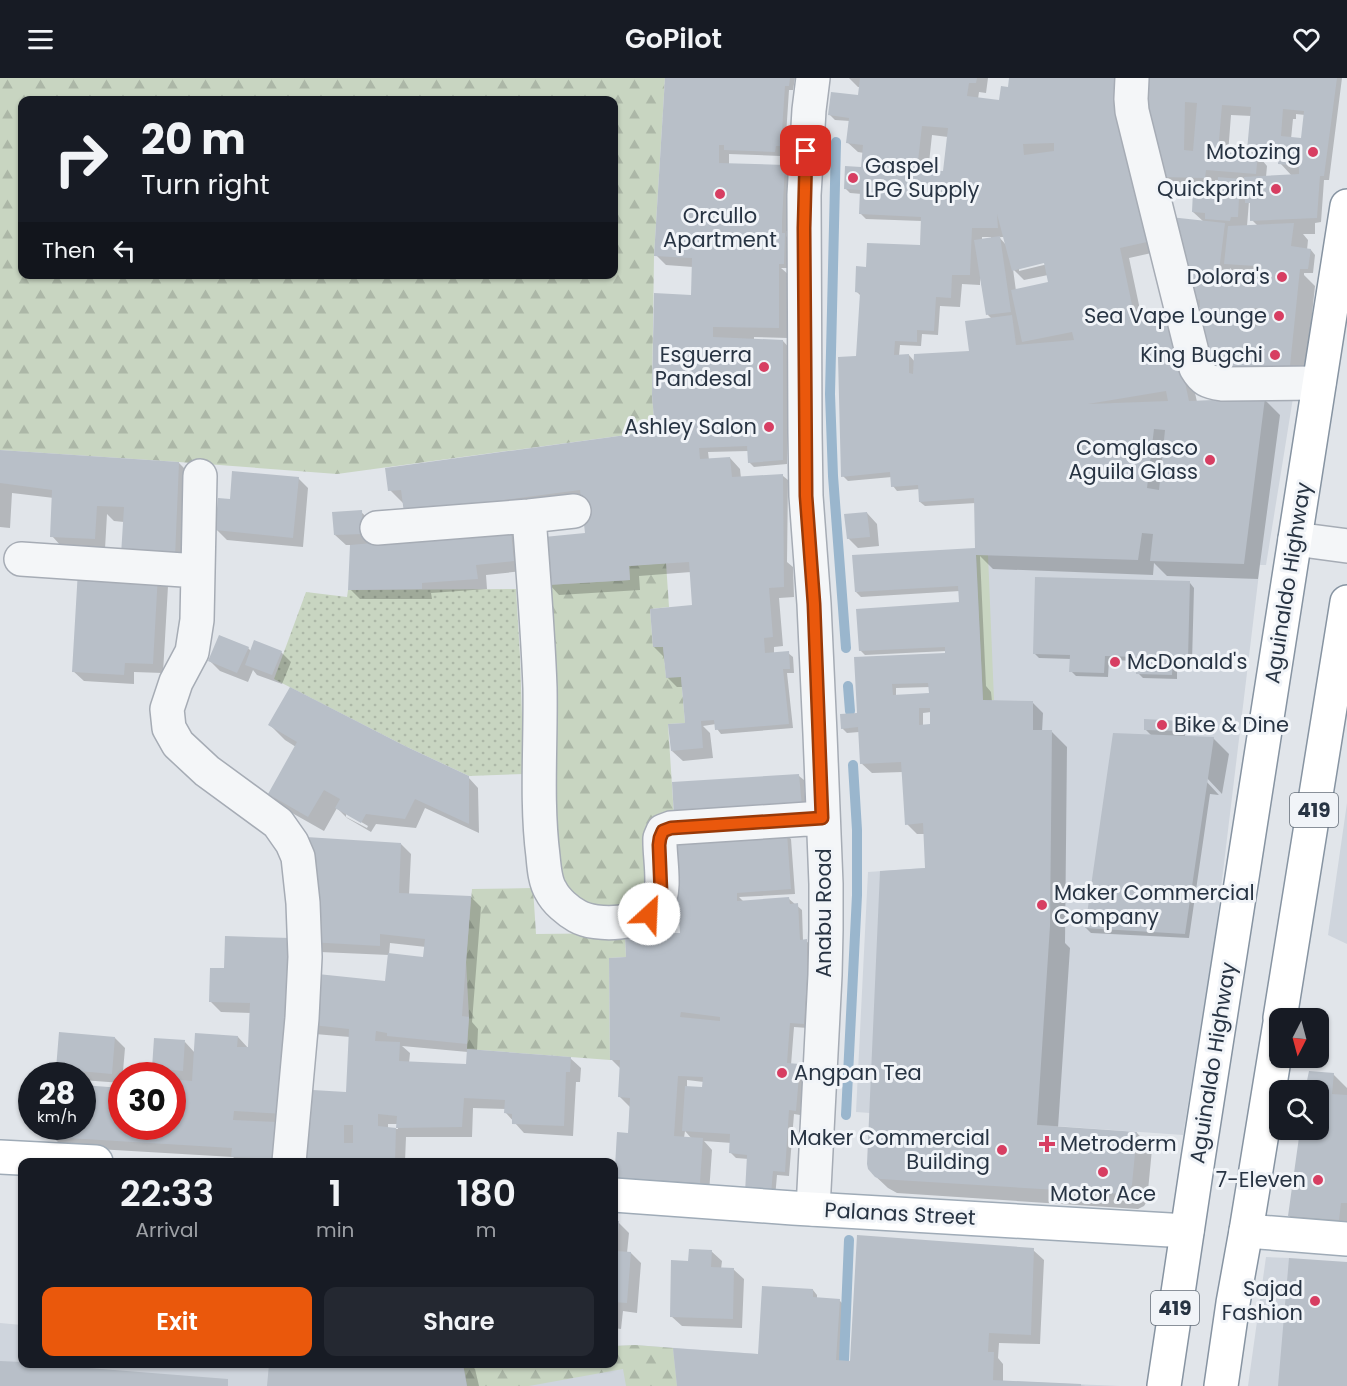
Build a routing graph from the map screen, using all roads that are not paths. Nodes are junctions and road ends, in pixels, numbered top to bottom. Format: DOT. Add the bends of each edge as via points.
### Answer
graph roads {
  1 [pos="813,78"];
  2 [pos="1132,78"];
  3 [pos="1347,206"];
  4 [pos="1319,384"];
  5 [pos="200,476"];
  6 [pos="574,511"];
  7 [pos="530,516"];
  8 [pos="376,528"];
  9 [pos="1295,539"];
  10 [pos="1347,546"];
  11 [pos="21,559"];
  12 [pos="198,571"];
  13 [pos="1347,602"];
  14 [pos="822,818"];
  15 [pos="1282,1008"];
  16 [pos="1273,1068"];
  17 [pos="0,1157"];
  18 [pos="19,1158"];
  19 [pos="289,1158"];
  20 [pos="618,1195"];
  21 [pos="813,1209"];
  22 [pos="1187,1230"];
  23 [pos="1246,1231"];
  24 [pos="1347,1239"];
  25 [pos="1164,1386"];
  26 [pos="1221,1386"];
  1 -- 14 [label="street, Anabu Road" via="804,195 805,432"];
  2 -- 4 [label="street" via="1132,111 1200,376 1222,384"];
  3 -- 4 [label="main road, Aguinaldo Highway / 419"];
  4 -- 9 [label="main road, Aguinaldo Highway / 419"];
  5 -- 12 [label="street"];
  6 -- 7 [label="street"];
  7 -- 8 [label="street"];
  7 -- 14 [label="street" via="540,689 540,829 550,891 564,906 591,921 621,922 649,914 661,893 660,838 663,831 671,828"];
  9 -- 10 [label="street"];
  9 -- 22 [label="main road, Aguinaldo Highway / 419"];
  11 -- 12 [label="street"];
  12 -- 19 [label="street" via="192,652 167,709 169,728 178,744 207,771 278,823 298,857 305,957"];
  13 -- 15 [label="main road, 419"];
  14 -- 21 [label="street, Anabu Road" via="825,963"];
  16 -- 23 [label="main road, 419"];
  17 -- 18 [label="main road"];
  20 -- 21 [label="main road, Palanas Street"];
  21 -- 22 [label="main road, Palanas Street"];
  22 -- 25 [label="main road, Aguinaldo Highway / 419"];
  23 -- 24 [label="main road"];
  23 -- 26 [label="main road, 419"];
}
